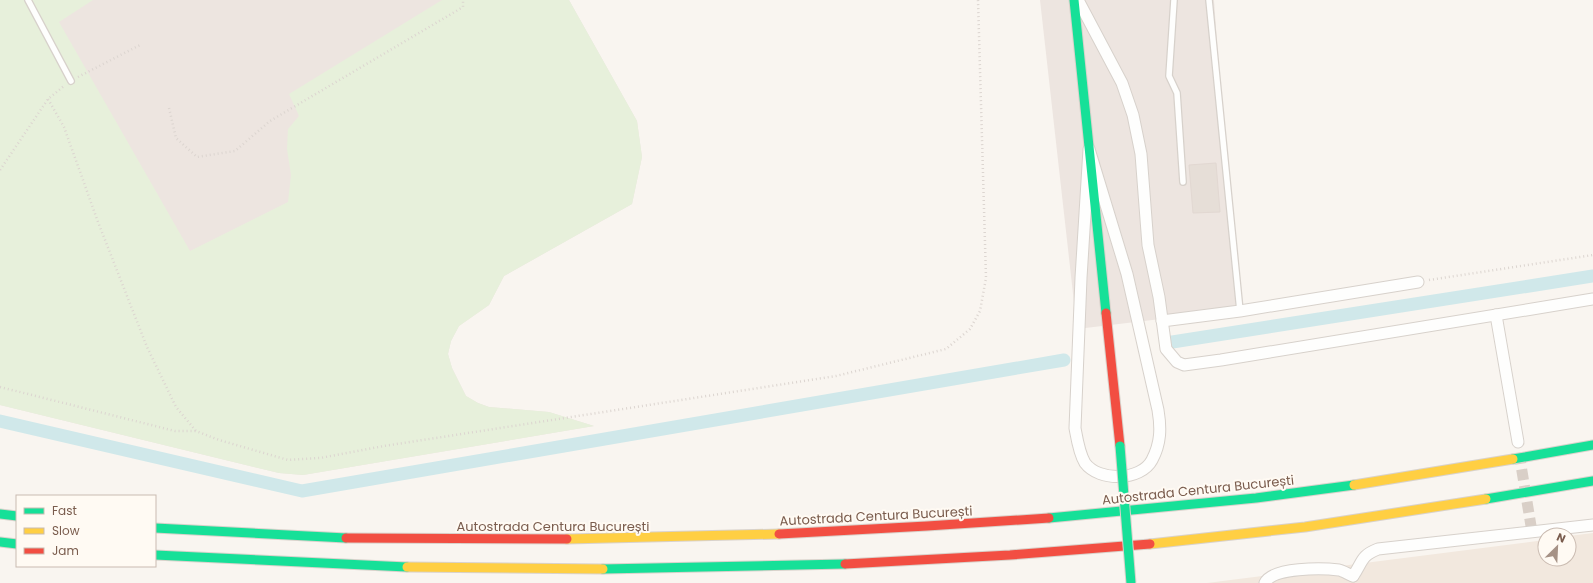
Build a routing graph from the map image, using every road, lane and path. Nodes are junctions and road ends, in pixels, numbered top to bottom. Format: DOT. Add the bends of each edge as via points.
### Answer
graph roads {
  1 [pos="28,0"];
  2 [pos="463,0"];
  3 [pos="978,0"];
  4 [pos="1074,0"];
  5 [pos="1078,0"];
  6 [pos="1174,0"];
  7 [pos="1209,0"];
  8 [pos="140,45"];
  9 [pos="71,81"];
  10 [pos="48,99"];
  11 [pos="169,108"];
  12 [pos="1089,149"];
  13 [pos="0,170"];
  14 [pos="1184,182"];
  15 [pos="1593,255"];
  16 [pos="1418,282"];
  17 [pos="1593,300"];
  18 [pos="1240,311"];
  19 [pos="1496,315"];
  20 [pos="1162,321"];
  21 [pos="0,387"];
  22 [pos="196,431"];
  23 [pos="1518,442"];
  24 [pos="1593,445"];
  25 [pos="1593,481"];
  26 [pos="0,514"];
  27 [pos="16,516"];
  28 [pos="1593,525"];
  29 [pos="156,528"];
  30 [pos="0,542"];
  31 [pos="16,544"];
  32 [pos="156,555"];
  33 [pos="1353,579"];
  34 [pos="1131,583"];
  35 [pos="1266,583"];
  1 -- 9 [label="lane"];
  2 -- 11 [label="path" via="463,7 270,121 235,150 197,157 176,138"];
  3 -- 22 [label="path" via="986,278 980,311 970,329 946,349 836,376 320,458 288,460"];
  4 -- 12 [label="main road"];
  5 -- 20 [label="street" via="1122,83 1133,115 1141,154 1148,245"];
  6 -- 14 [label="lane" via="1169,76 1177,93"];
  7 -- 18 [label="lane"];
  8 -- 9 [label="path"];
  9 -- 10 [label="path"];
  10 -- 13 [label="path"];
  10 -- 22 [label="path" via="64,127 147,347 176,407"];
  12 -- 12 [label="street" via="1075,428 1079,447 1086,463 1093,470 1102,475 1126,476 1139,472 1152,462 1161,430 1127,274"];
  12 -- 34 [label="main road, bridge" via="1120,446"];
  15 -- 16 [label="path"];
  16 -- 18 [label="street"];
  17 -- 19 [label="street"];
  18 -- 20 [label="street"];
  19 -- 20 [label="street" via="1184,365 1177,362 1166,349"];
  19 -- 23 [label="street"];
  21 -- 22 [label="path" via="175,431"];
  24 -- 29 [label="main road, Autostrada Centura București" via="1260,498 1096,514 854,531 676,538 452,540 275,535"];
  25 -- 32 [label="main road" via="1409,512 1264,532 1099,549 856,564 679,569 475,569 272,563"];
  26 -- 27 [label="main road"];
  28 -- 33 [label="street" via="1378,549 1362,559"];
  30 -- 31 [label="main road"];
  33 -- 35 [label="street" via="1340,570 1325,569 1280,572 1271,576"];
}
